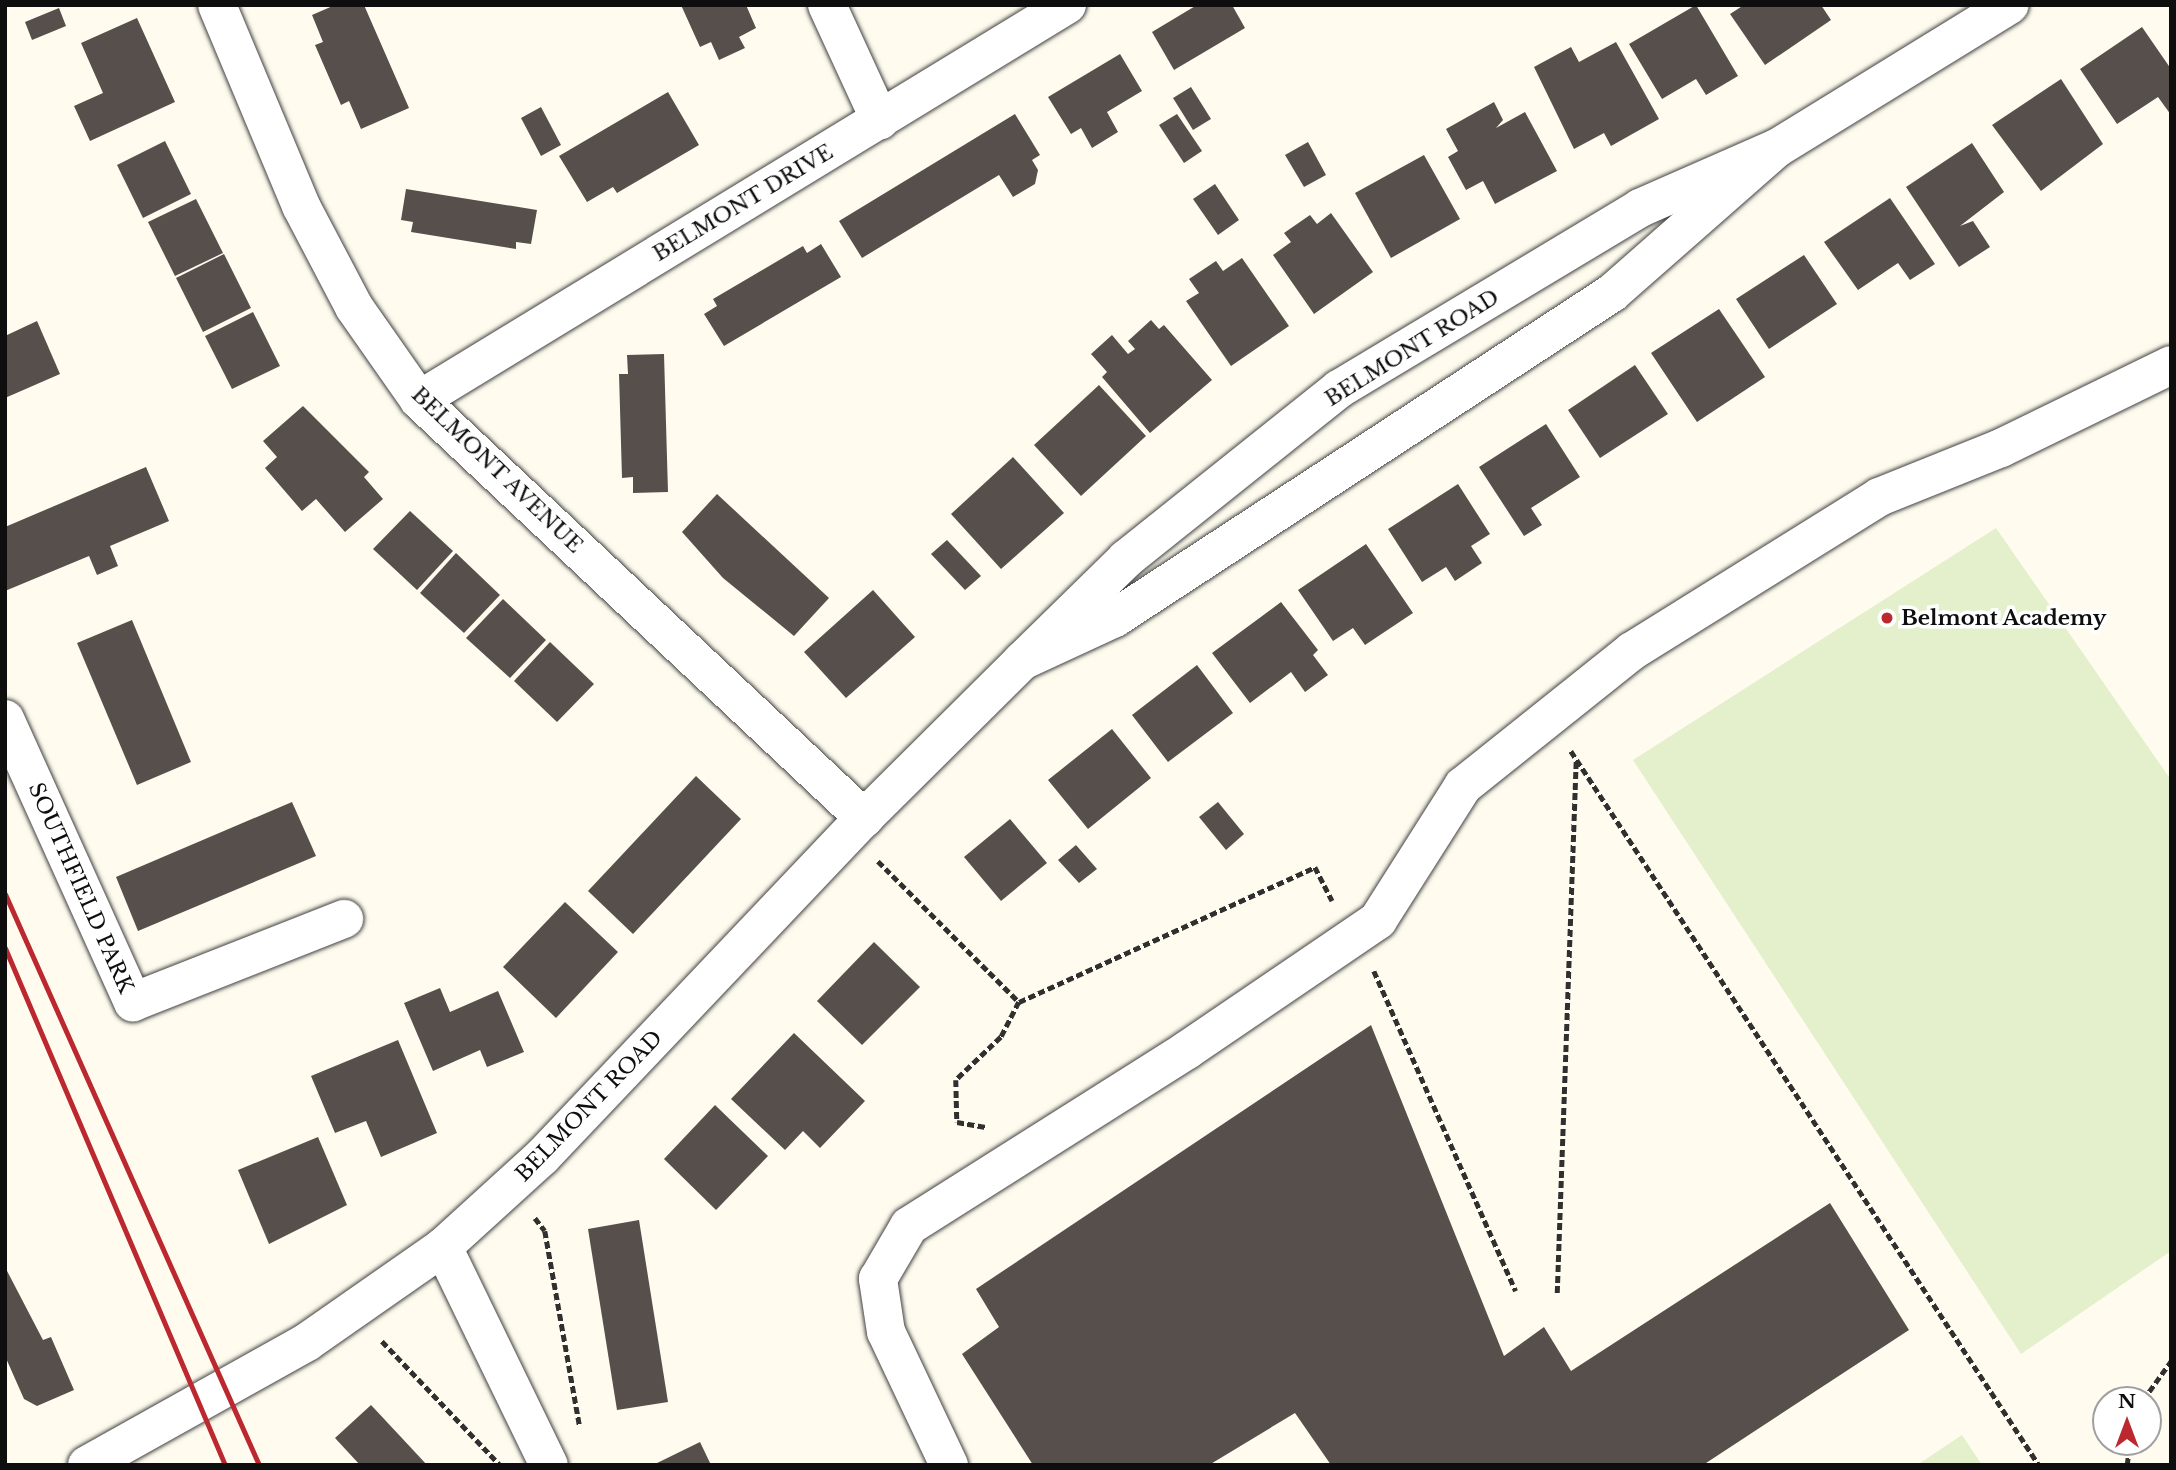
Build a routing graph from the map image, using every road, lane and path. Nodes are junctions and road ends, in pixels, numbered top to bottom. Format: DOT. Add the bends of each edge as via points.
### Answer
graph roads {
  1 [pos="217,5"];
  2 [pos="827,5"];
  3 [pos="1067,5"];
  4 [pos="2009,5"];
  5 [pos="880,120"];
  6 [pos="1777,148"];
  7 [pos="2171,365"];
  8 [pos="419,400"];
  9 [pos="1022,662"];
  10 [pos="1549,717"];
  11 [pos="5,719"];
  12 [pos="1576,758"];
  13 [pos="858,826"];
  14 [pos="344,919"];
  15 [pos="1352,937"];
  16 [pos="1019,1002"];
  17 [pos="996,1129"];
  18 [pos="510,1186"];
  19 [pos="443,1247"];
  20 [pos="1516,1291"];
  21 [pos="1557,1293"];
  22 [pos="351,1312"];
  23 [pos="2171,1361"];
  24 [pos="2153,1386"];
  25 [pos="583,1442"];
  26 [pos="87,1465"];
  27 [pos="499,1465"];
  28 [pos="549,1465"];
  29 [pos="949,1465"];
  30 [pos="2039,1465"];
  1 -- 8 [label="street, BELMONT AVENUE" via="301,206 354,306"];
  2 -- 5 [label="street"];
  3 -- 5 [label="street, BELMONT DRIVE"];
  4 -- 6 [label="street, BELMONT ROAD"];
  5 -- 8 [label="street, BELMONT DRIVE"];
  6 -- 9 [label="street, BELMONT ROAD" via="1612,293 1115,618"];
  6 -- 9 [label="street, BELMONT ROAD" via="1640,208 1339,389 1125,559"];
  7 -- 10 [label="street" via="2001,449 1879,497 1632,651"];
  8 -- 13 [label="street, BELMONT AVENUE"];
  9 -- 13 [label="street, BELMONT ROAD"];
  10 -- 12 [label="path"];
  10 -- 15 [label="street" via="1463,786 1378,919"];
  11 -- 14 [label="street, SOUTHFIELD PARK" via="133,1002"];
  12 -- 21 [label="path"];
  12 -- 30 [label="path"];
  13 -- 16 [label="path"];
  13 -- 18 [label="street, BELMONT ROAD"];
  15 -- 16 [label="path" via="1315,867"];
  15 -- 20 [label="path" via="1380,980"];
  15 -- 29 [label="street" via="909,1226 877,1279 884,1319 935,1446"];
  16 -- 17 [label="path" via="1001,1037 956,1080 957,1122"];
  18 -- 19 [label="street, BELMONT ROAD"];
  18 -- 25 [label="path" via="545,1231"];
  19 -- 22 [label="street, BELMONT ROAD"];
  19 -- 28 [label="street"];
  22 -- 26 [label="street, BELMONT ROAD" via="198,1406"];
  22 -- 27 [label="path"];
  23 -- 24 [label="path"];
}
